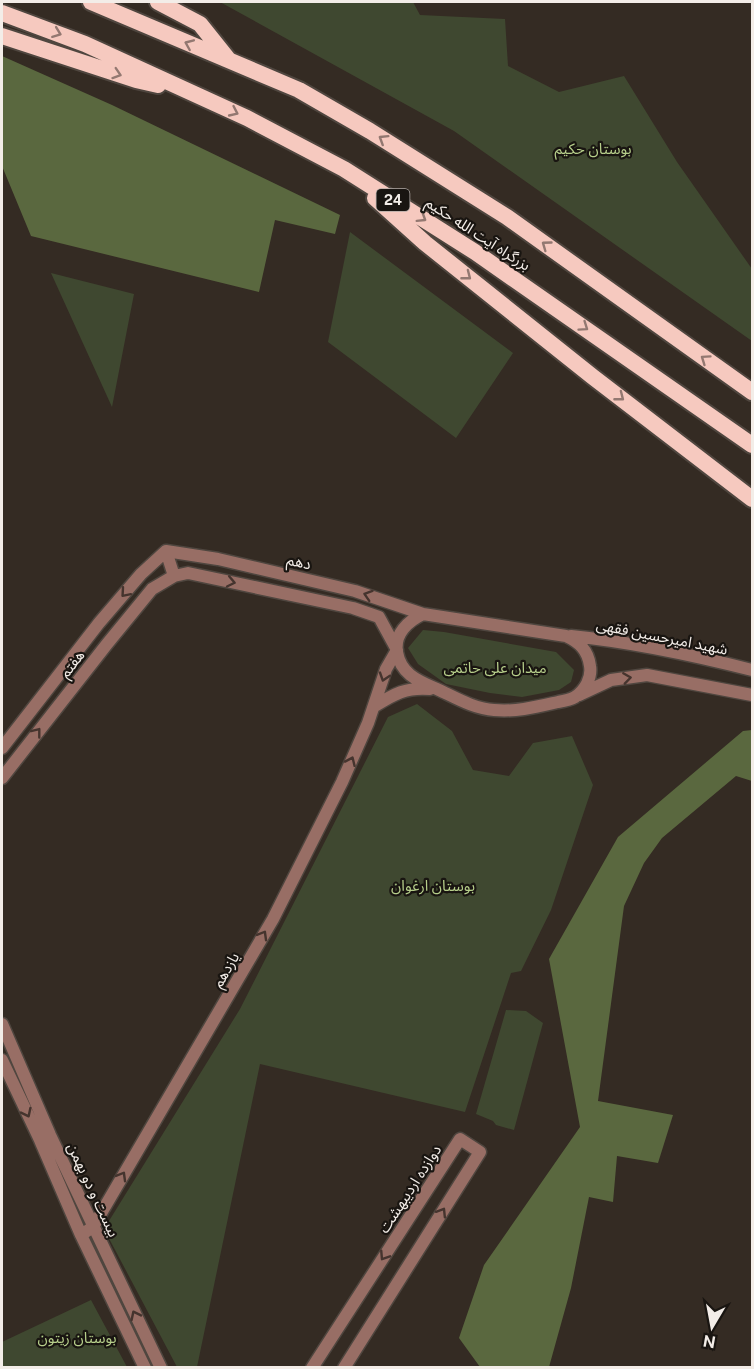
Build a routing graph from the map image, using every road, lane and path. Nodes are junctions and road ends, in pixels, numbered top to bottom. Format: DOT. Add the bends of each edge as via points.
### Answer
graph roads {
  1 [pos="91,2"];
  2 [pos="158,2"];
  3 [pos="2,13"];
  4 [pos="2,36"];
  5 [pos="231,62"];
  6 [pos="187,91"];
  7 [pos="344,169"];
  8 [pos="753,393"];
  9 [pos="753,445"];
  10 [pos="753,499"];
  11 [pos="166,551"];
  12 [pos="174,576"];
  13 [pos="423,614"];
  14 [pos="566,636"];
  15 [pos="397,650"];
  16 [pos="753,670"];
  17 [pos="437,689"];
  18 [pos="753,695"];
  19 [pos="573,699"];
  20 [pos="375,706"];
  21 [pos="2,748"];
  22 [pos="2,778"];
  23 [pos="2,1024"];
  24 [pos="2,1060"];
  25 [pos="93,1227"];
  26 [pos="81,1234"];
  27 [pos="145,1368"];
  28 [pos="161,1368"];
  29 [pos="312,1368"];
  30 [pos="344,1368"];
  5 -- 1 [label="highway, بزرگراه آیت الله حکیم, one-way"];
  2 -- 5 [label="highway" via="200,24"];
  3 -- 6 [label="highway, بزرگراه آیت الله حکیم / 24, one-way" via="85,44"];
  4 -- 6 [label="highway, one-way" via="136,80"];
  8 -- 5 [label="highway, بزرگراه آیت الله حکیم, one-way" via="507,217 419,161 299,90"];
  6 -- 7 [label="highway, بزرگراه آیت الله حکیم / 24, one-way"];
  7 -- 9 [label="highway, بزرگراه آیت الله حکیم / 24, one-way" via="475,252"];
  7 -- 10 [label="highway, one-way" via="424,243"];
  11 -- 12 [label="street"];
  13 -- 11 [label="street, دهم, one-way" via="354,591"];
  11 -- 21 [label="street, هفتم, one-way" via="99,623"];
  12 -- 15 [label="street, one-way" via="188,573 353,608 379,617"];
  22 -- 12 [label="street, هفتم, one-way" via="152,589"];
  13 -- 14 [label="street"];
  13 -- 15 [label="street" via="404,627"];
  14 -- 16 [label="street, شهید امیرحسین فقهی" via="610,640"];
  14 -- 19 [label="street" via="576,641 590,659 588,682"];
  15 -- 17 [label="street" via="405,672"];
  15 -- 20 [label="street, یازدهم, one-way" via="386,669"];
  17 -- 19 [label="street" via="492,710 523,711"];
  17 -- 20 [label="street" via="416,688"];
  19 -- 18 [label="street, one-way" via="610,680 647,675"];
  25 -- 20 [label="street, یازدهم, one-way" via="273,919 342,782"];
  23 -- 25 [label="street, بیست و دو بهمن"];
  24 -- 26 [label="street, بیست و دو بهمن, one-way"];
  25 -- 26 [label="street, یازدهم"];
  28 -- 25 [label="street, بیست و دو بهمن, one-way"];
  26 -- 27 [label="street, بیست و دو بهمن"];
  30 -- 29 [label="street, دوازده اردیبهشت, one-way" via="480,1152 460,1139"];
}
